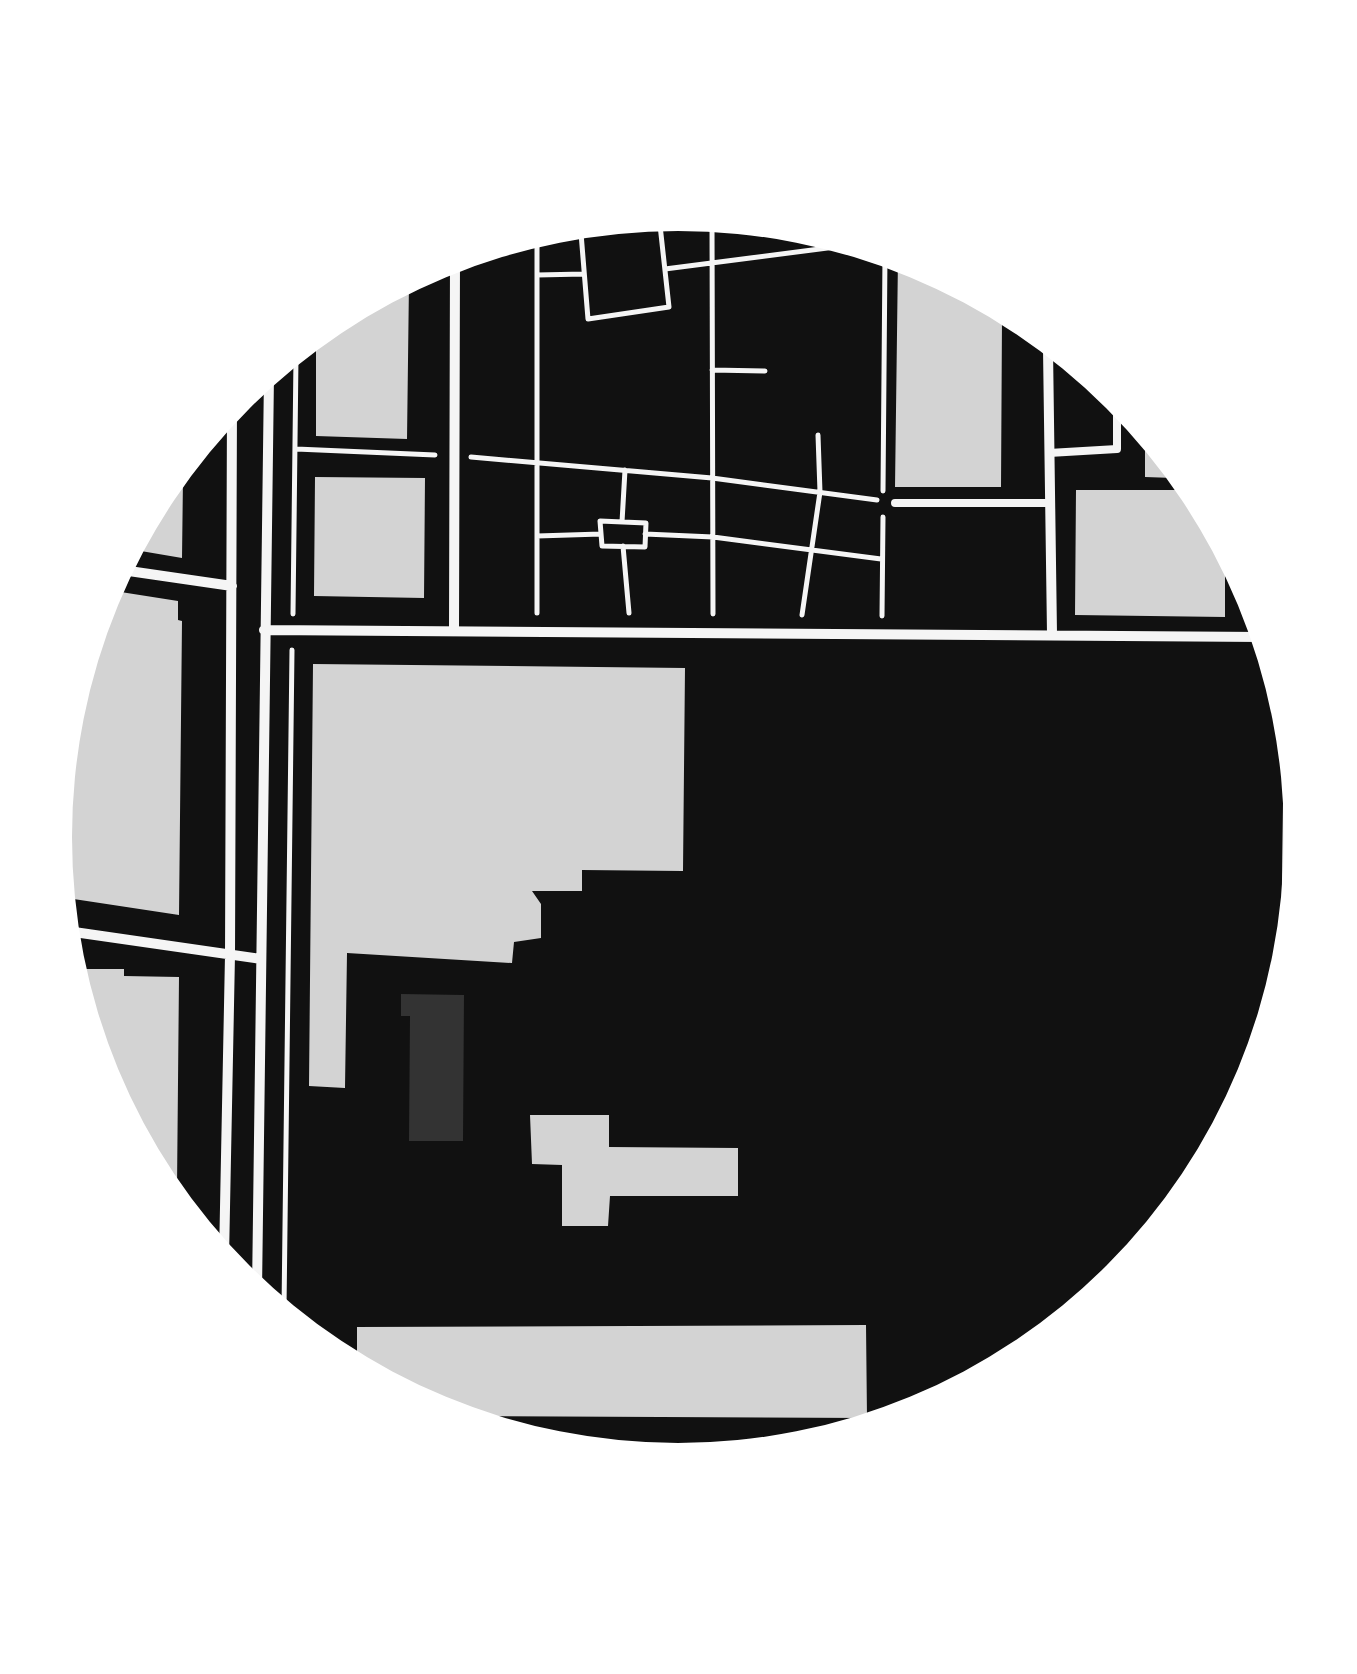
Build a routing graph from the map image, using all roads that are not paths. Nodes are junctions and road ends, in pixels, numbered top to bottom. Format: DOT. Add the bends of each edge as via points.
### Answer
graph roads {
  1 [pos="455,274"];
  2 [pos="1048,357"];
  3 [pos="270,390"];
  4 [pos="1116,418"];
  5 [pos="231,428"];
  6 [pos="1049,453"];
  7 [pos="895,502"];
  8 [pos="1050,503"];
  9 [pos="134,572"];
  10 [pos="232,586"];
  11 [pos="454,629"];
  12 [pos="264,630"];
  13 [pos="1052,634"];
  14 [pos="1250,637"];
  15 [pos="81,933"];
  16 [pos="230,955"];
  17 [pos="260,959"];
  18 [pos="224,1238"];
  19 [pos="257,1273"];
  1 -- 11 [label="street"];
  2 -- 6 [label="street"];
  3 -- 12 [label="street"];
  4 -- 6 [label="lane" via="1117,449"];
  5 -- 10 [label="street"];
  6 -- 8 [label="street"];
  7 -- 8 [label="lane"];
  8 -- 13 [label="street"];
  9 -- 10 [label="street"];
  10 -- 16 [label="street"];
  11 -- 12 [label="street"];
  11 -- 13 [label="street"];
  12 -- 17 [label="street"];
  13 -- 14 [label="street"];
  15 -- 16 [label="street"];
  16 -- 17 [label="street"];
  16 -- 18 [label="street"];
  17 -- 19 [label="street"];
}
